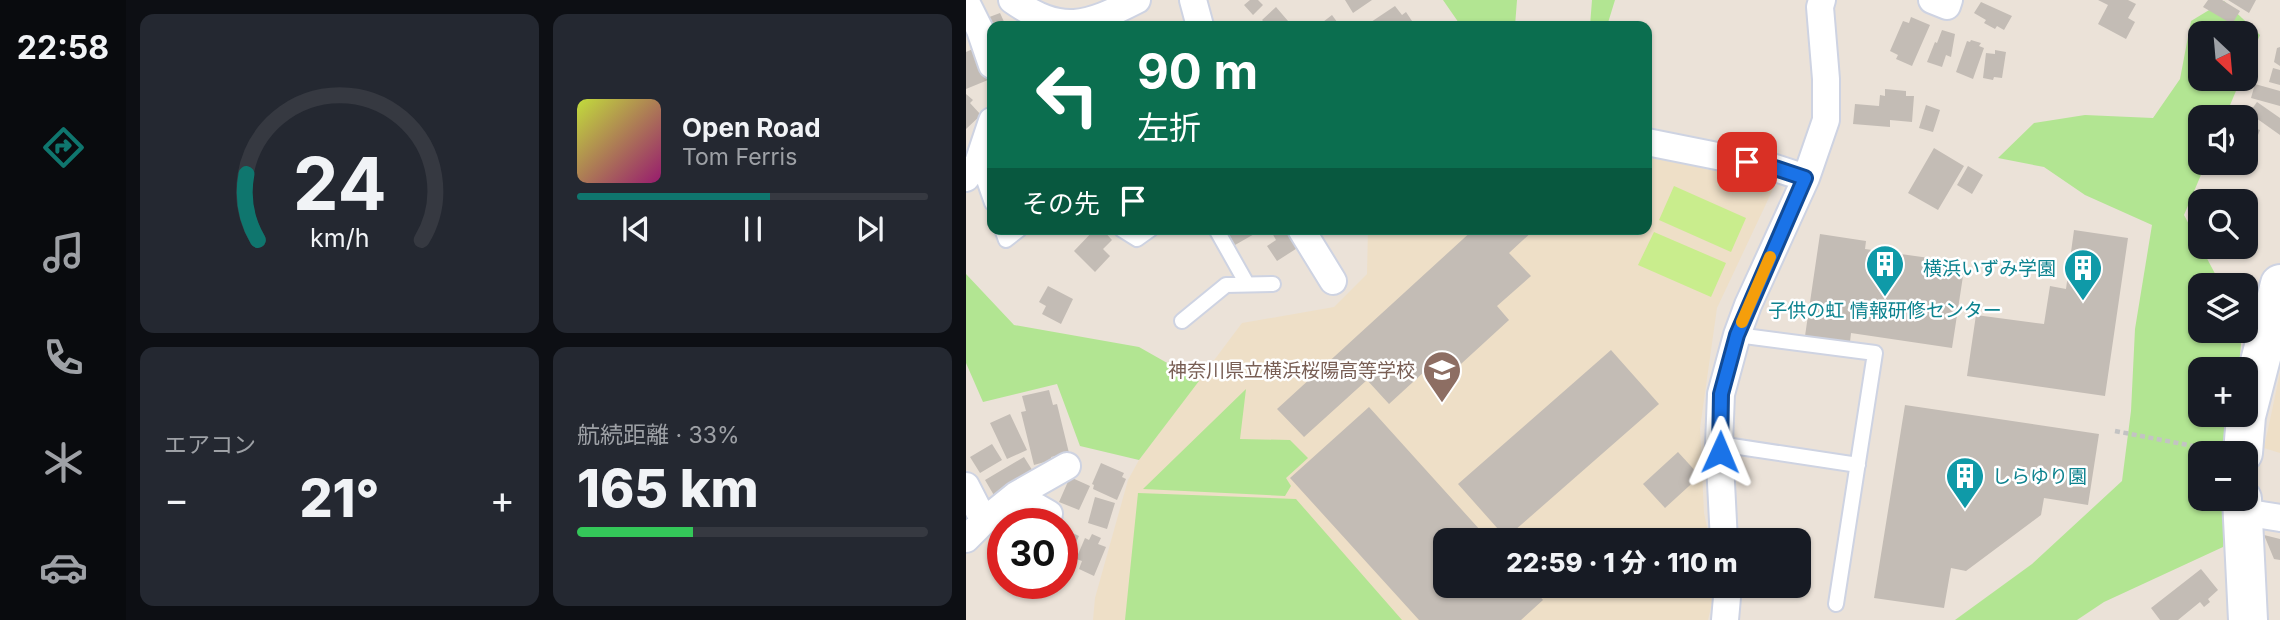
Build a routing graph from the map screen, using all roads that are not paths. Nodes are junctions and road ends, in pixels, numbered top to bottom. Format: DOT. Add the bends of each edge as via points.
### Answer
graph roads {
  1 [pos="1012,0"];
  2 [pos="1137,0"];
  3 [pos="1194,0"];
  4 [pos="1822,0"];
  5 [pos="1932,0"];
  6 [pos="1950,0"];
  7 [pos="966,2"];
  8 [pos="1054,21"];
  9 [pos="1087,21"];
  10 [pos="1199,21"];
  11 [pos="987,50"];
  12 [pos="987,134"];
  13 [pos="1652,143"];
  14 [pos="972,171"];
  15 [pos="1805,178"];
  16 [pos="987,195"];
  17 [pos="1219,235"];
  18 [pos="1304,235"];
  19 [pos="1333,281"];
  20 [pos="1247,284"];
  21 [pos="1273,284"];
  22 [pos="2280,284"];
  23 [pos="1182,321"];
  24 [pos="1737,335"];
  25 [pos="2235,441"];
  26 [pos="1719,443"];
  27 [pos="1858,465"];
  28 [pos="1067,466"];
  29 [pos="966,486"];
  30 [pos="1016,495"];
  31 [pos="1039,508"];
  32 [pos="2258,510"];
  33 [pos="2242,511"];
  34 [pos="2280,518"];
  35 [pos="1723,528"];
  36 [pos="975,530"];
  37 [pos="1727,598"];
  38 [pos="1836,604"];
  39 [pos="1724,620"];
  40 [pos="2248,620"];
  1 -- 8 [label="street"];
  2 -- 9 [label="street"];
  3 -- 10 [label="street"];
  4 -- 15 [label="street" via="1826,120"];
  5 -- 6 [label="street" via="1947,6"];
  7 -- 11 [label="street"];
  12 -- 14 [label="street"];
  13 -- 15 [label="street"];
  14 -- 16 [label="lane"];
  15 -- 24 [label="street"];
  17 -- 20 [label="lane"];
  18 -- 19 [label="street"];
  20 -- 21 [label="lane"];
  20 -- 23 [label="lane" via="1226,285"];
  22 -- 25 [label="street" via="2246,416"];
  24 -- 26 [label="street" via="1721,394"];
  24 -- 27 [label="lane" via="1875,353"];
  26 -- 27 [label="lane"];
  26 -- 35 [label="street"];
  27 -- 38 [label="lane"];
  28 -- 30 [label="street"];
  29 -- 36 [label="street"];
  30 -- 31 [label="street"];
  30 -- 36 [label="street"];
  32 -- 34 [label="street"];
  33 -- 40 [label="street"];
  37 -- 39 [label="street"];
}
